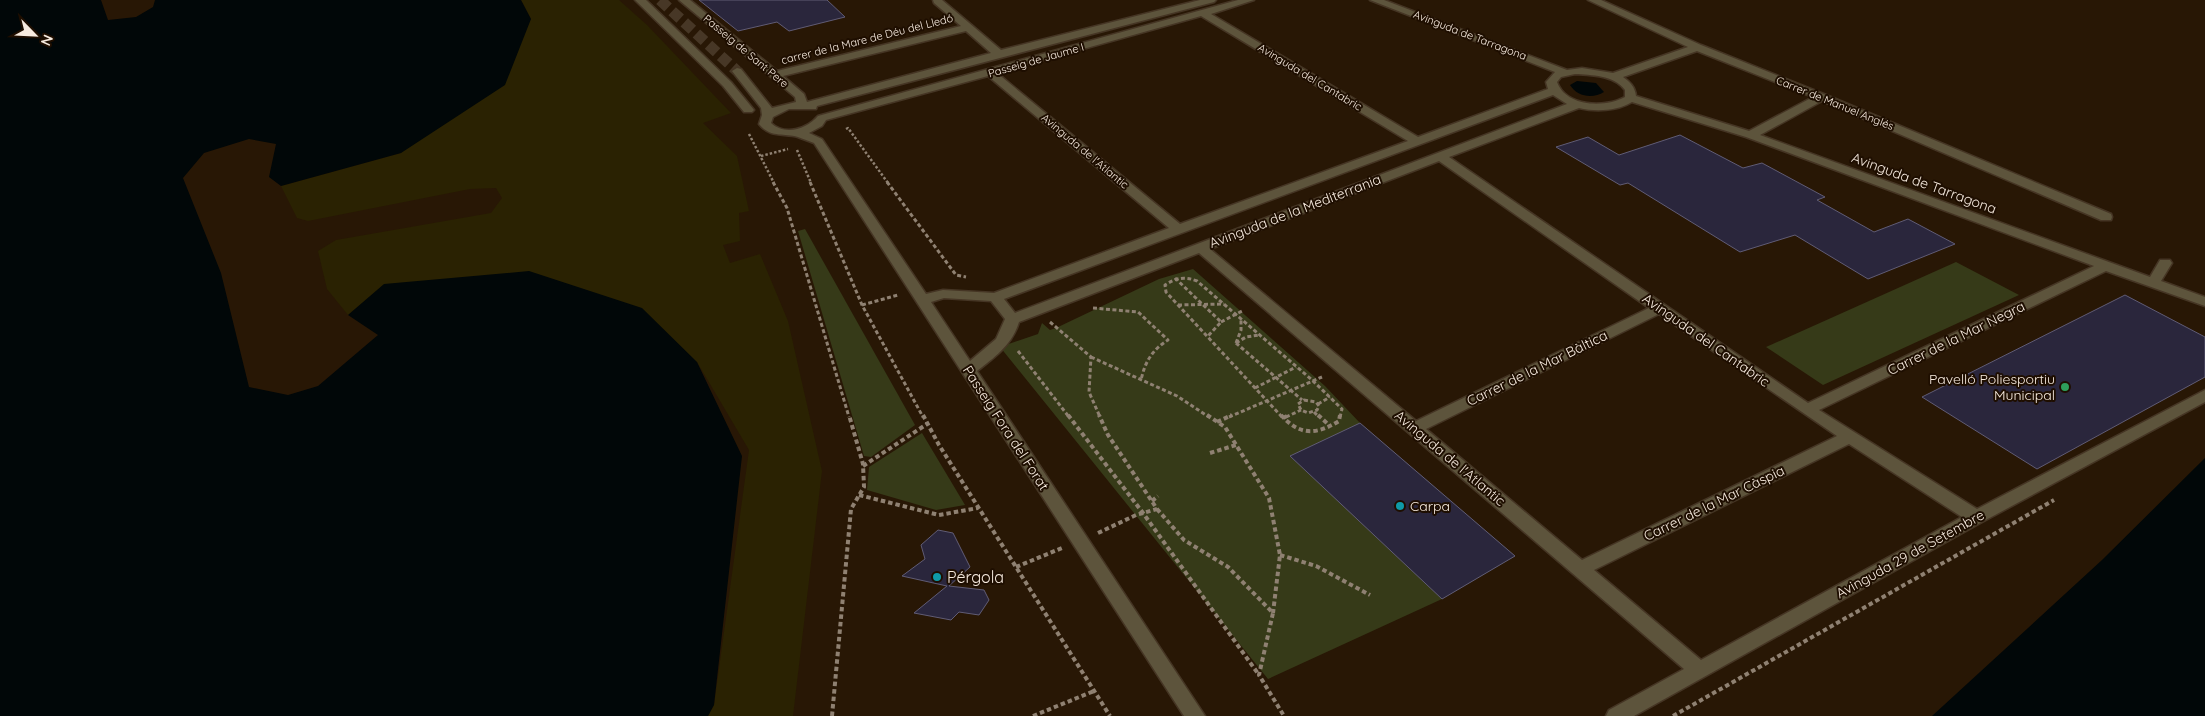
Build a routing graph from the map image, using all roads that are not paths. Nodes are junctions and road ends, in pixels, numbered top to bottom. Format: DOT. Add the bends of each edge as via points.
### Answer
graph roads {
  1 [pos="640,0"];
  2 [pos="684,0"];
  3 [pos="1211,0"];
  4 [pos="1249,0"];
  5 [pos="1375,0"];
  6 [pos="1593,0"];
  7 [pos="938,2"];
  8 [pos="1203,13"];
  9 [pos="967,28"];
  10 [pos="1697,47"];
  11 [pos="999,54"];
  12 [pos="1564,72"];
  13 [pos="991,73"];
  14 [pos="774,75"];
  15 [pos="1613,77"];
  16 [pos="1554,91"];
  17 [pos="1822,97"];
  18 [pos="1631,98"];
  19 [pos="802,102"];
  20 [pos="1578,104"];
  21 [pos="787,106"];
  22 [pos="748,110"];
  23 [pos="768,115"];
  24 [pos="821,120"];
  25 [pos="794,132"];
  26 [pos="1750,135"];
  27 [pos="816,140"];
  28 [pos="1418,142"];
  29 [pos="1440,156"];
  30 [pos="2106,216"];
  31 [pos="1179,230"];
  32 [pos="1200,248"];
  33 [pos="2165,263"];
  34 [pos="2105,266"];
  35 [pos="2153,283"];
  36 [pos="995,297"];
  37 [pos="922,300"];
  38 [pos="2205,302"];
  39 [pos="1660,308"];
  40 [pos="1012,319"];
  41 [pos="968,370"];
  42 [pos="2205,395"];
  43 [pos="1807,410"];
  44 [pos="1415,428"];
  45 [pos="1849,437"];
  46 [pos="1976,517"];
  47 [pos="1580,569"];
  48 [pos="1699,670"];
  49 [pos="1195,716"];
  50 [pos="1616,716"];
  1 -- 22 [label="street" via="727,84"];
  2 -- 14 [label="street, Passeig de Sant Pere"];
  3 -- 11 [label="street, Passeig de Jaume I"];
  4 -- 8 [label="street, Passeig de Jaume I"];
  5 -- 12 [label="street, Avinguda de Tarragona"];
  6 -- 10 [label="street, Carrer de Manuel Anglés"];
  7 -- 9 [label="street, carrer de la Mare de Déu del Lledó"];
  8 -- 13 [label="street, Passeig de Jaume I"];
  8 -- 28 [label="street, Avinguda del Cantabric"];
  9 -- 11 [label="street, carrer de la Mare de Déu del Lledó"];
  9 -- 14 [label="street, carrer de la Mare de Déu del Lledó"];
  10 -- 15 [label="street"];
  10 -- 17 [label="street, Carrer de Manuel Anglés"];
  11 -- 19 [label="street, Passeig de Jaume I"];
  12 -- 15 [label="street" via="1588,71"];
  12 -- 16 [label="street" via="1553,78 1551,87"];
  13 -- 24 [label="street, Passeig de Jaume I"];
  13 -- 31 [label="street, Avinguda de l'Atlantic"];
  14 -- 19 [label="street, Passeig de Sant Pere"];
  15 -- 18 [label="street" via="1628,87"];
  16 -- 20 [label="street"];
  16 -- 28 [label="street, Avinguda de la Mediterrania"];
  17 -- 26 [label="street"];
  17 -- 30 [label="street, Carrer de Manuel Anglés"];
  18 -- 20 [label="street" via="1625,103 1604,107"];
  18 -- 26 [label="street, Avinguda de Tarragona"];
  19 -- 21 [label="street, Passeig de Jaume I"];
  19 -- 24 [label="street, Passeig de Sant Pere" via="820,111"];
  20 -- 29 [label="street, Avinguda de la Mediterrania"];
  21 -- 23 [label="street"];
  21 -- 23 [label="street" via="776,103 737,71 767,108"];
  23 -- 25 [label="street" via="765,120 768,128 776,132"];
  24 -- 25 [label="street, Passeig de Jaume I" via="807,130"];
  24 -- 27 [label="street"];
  25 -- 27 [label="street"];
  26 -- 34 [label="street, Avinguda de Tarragona"];
  27 -- 37 [label="street, Passeig Fora del Forat"];
  28 -- 31 [label="street, Avinguda de la Mediterrania"];
  29 -- 32 [label="street, Avinguda de la Mediterrania"];
  29 -- 39 [label="street, Avinguda del Cantabric"];
  31 -- 36 [label="street, Avinguda de la Mediterrania"];
  32 -- 40 [label="street, Avinguda de la Mediterrania"];
  32 -- 44 [label="street, Avinguda de l'Atlantic"];
  33 -- 35 [label="street"];
  34 -- 35 [label="street, Avinguda de Tarragona"];
  34 -- 43 [label="street, Carrer de la Mar Negra"];
  35 -- 38 [label="street, Avinguda de Tarragona"];
  36 -- 37 [label="street, Avinguda de la Mediterrania" via="943,294"];
  36 -- 40 [label="street"];
  37 -- 41 [label="street, Passeig Fora del Forat"];
  39 -- 43 [label="street, Avinguda del Cantabric"];
  39 -- 44 [label="street, Carrer de la Mar Bàltica"];
  40 -- 41 [label="street" via="1000,347"];
  41 -- 49 [label="street, Passeig Fora del Forat"];
  42 -- 46 [label="street, Avinguda 29 de Setembre"];
  43 -- 45 [label="street, Avinguda del Cantabric"];
  44 -- 47 [label="street, Avinguda de l'Atlantic"];
  45 -- 46 [label="street, Avinguda del Cantabric"];
  45 -- 47 [label="street, Carrer de la Mar Càspia"];
  46 -- 48 [label="street, Avinguda 29 de Setembre"];
  47 -- 48 [label="street, Avinguda de l'Atlantic"];
  48 -- 50 [label="street, Avinguda 29 de Setembre"];
}
